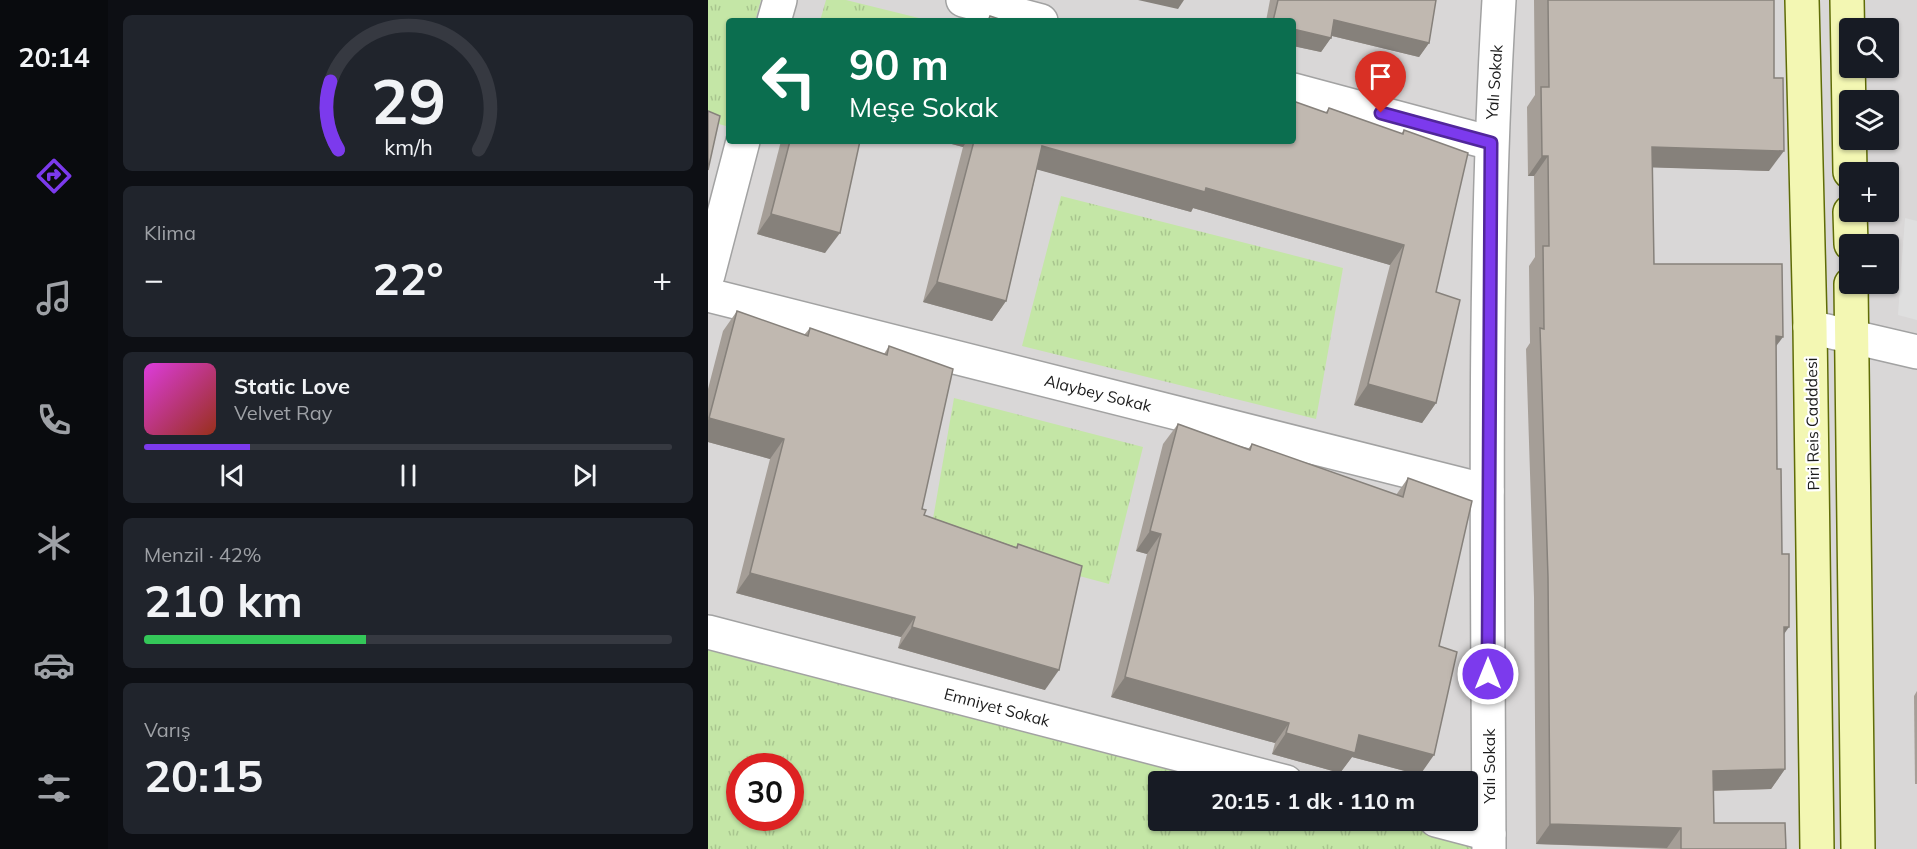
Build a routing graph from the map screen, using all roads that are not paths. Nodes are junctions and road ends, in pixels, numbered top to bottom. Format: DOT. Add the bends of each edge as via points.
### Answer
graph roads {
  1 [pos="780,0"];
  2 [pos="963,0"];
  3 [pos="1500,0"];
  4 [pos="1803,0"];
  5 [pos="1847,0"];
  6 [pos="775,18"];
  7 [pos="1030,18"];
  8 [pos="1296,91"];
  9 [pos="1491,143"];
  10 [pos="742,144"];
  11 [pos="1850,162"];
  12 [pos="708,275"];
  13 [pos="1851,294"];
  14 [pos="708,295"];
  15 [pos="1810,327"];
  16 [pos="1852,336"];
  17 [pos="1917,352"];
  18 [pos="1487,491"];
  19 [pos="708,632"];
  20 [pos="1244,771"];
  21 [pos="1462,831"];
  22 [pos="1489,842"];
  23 [pos="1817,849"];
  24 [pos="1858,849"];
  1 -- 6 [label="street"];
  2 -- 7 [label="street"];
  3 -- 9 [label="street, Yalı Sokak"];
  4 -- 15 [label="main road, Piri Reis Cadddesi"];
  5 -- 11 [label="main road"];
  8 -- 9 [label="street"];
  9 -- 18 [label="street, Yalı Sokak"];
  10 -- 12 [label="street"];
  13 -- 16 [label="main road"];
  14 -- 18 [label="street, Alaybey Sokak"];
  15 -- 16 [label="street"];
  15 -- 23 [label="main road, Piri Reis Cadddesi"];
  16 -- 17 [label="street"];
  16 -- 24 [label="main road"];
  18 -- 22 [label="street, Yalı Sokak"];
  19 -- 20 [label="street, Emniyet Sokak"];
  21 -- 22 [label="street"];
}
